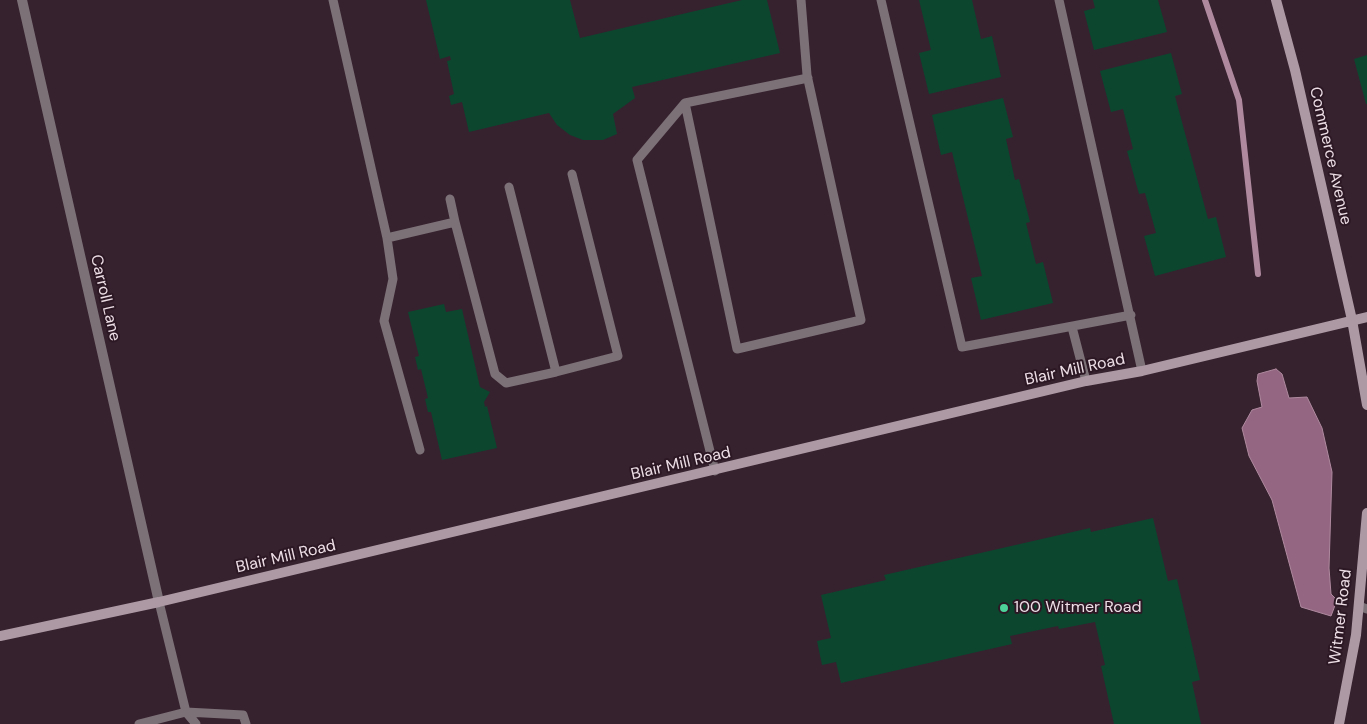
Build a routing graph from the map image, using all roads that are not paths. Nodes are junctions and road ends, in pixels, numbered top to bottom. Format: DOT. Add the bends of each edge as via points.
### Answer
graph roads {
  1 [pos="22,0"];
  2 [pos="332,0"];
  3 [pos="801,0"];
  4 [pos="881,0"];
  5 [pos="1059,0"];
  6 [pos="1276,0"];
  7 [pos="808,78"];
  8 [pos="685,103"];
  9 [pos="572,174"];
  10 [pos="509,187"];
  11 [pos="450,199"];
  12 [pos="455,222"];
  13 [pos="387,238"];
  14 [pos="1131,315"];
  15 [pos="1367,317"];
  16 [pos="1352,320"];
  17 [pos="1072,327"];
  18 [pos="1142,371"];
  19 [pos="556,372"];
  20 [pos="1086,382"];
  21 [pos="1367,405"];
  22 [pos="420,450"];
  23 [pos="715,471"];
  24 [pos="1367,514"];
  25 [pos="159,602"];
  26 [pos="1363,608"];
  27 [pos="0,636"];
  28 [pos="186,712"];
  29 [pos="139,724"];
  30 [pos="196,724"];
  31 [pos="246,724"];
  32 [pos="1339,724"];
  1 -- 25 [label="street, Carroll Lane"];
  2 -- 13 [label="lane"];
  3 -- 7 [label="lane"];
  4 -- 17 [label="lane" via="962,347"];
  5 -- 14 [label="lane"];
  6 -- 16 [label="main road, Commerce Avenue"];
  7 -- 8 [label="lane"];
  7 -- 8 [label="lane" via="861,320 737,350"];
  8 -- 23 [label="lane" via="637,160"];
  9 -- 19 [label="lane" via="618,356"];
  10 -- 19 [label="lane"];
  11 -- 12 [label="lane"];
  12 -- 13 [label="lane"];
  12 -- 19 [label="lane" via="495,374 506,383"];
  13 -- 22 [label="lane" via="393,279 384,321"];
  14 -- 17 [label="lane"];
  14 -- 18 [label="lane"];
  15 -- 16 [label="main road, Blair Mill Road"];
  16 -- 18 [label="main road, Blair Mill Road"];
  16 -- 21 [label="main road"];
  17 -- 20 [label="lane"];
  18 -- 20 [label="main road, Blair Mill Road"];
  20 -- 23 [label="main road, Blair Mill Road"];
  23 -- 25 [label="main road, Blair Mill Road"];
  24 -- 26 [label="main road, Witmer Road"];
  25 -- 27 [label="main road, Blair Mill Road"];
  25 -- 28 [label="lane"];
  26 -- 32 [label="main road, Witmer Road"];
  28 -- 29 [label="lane"];
  28 -- 30 [label="lane"];
  28 -- 31 [label="lane" via="243,714"];
}
